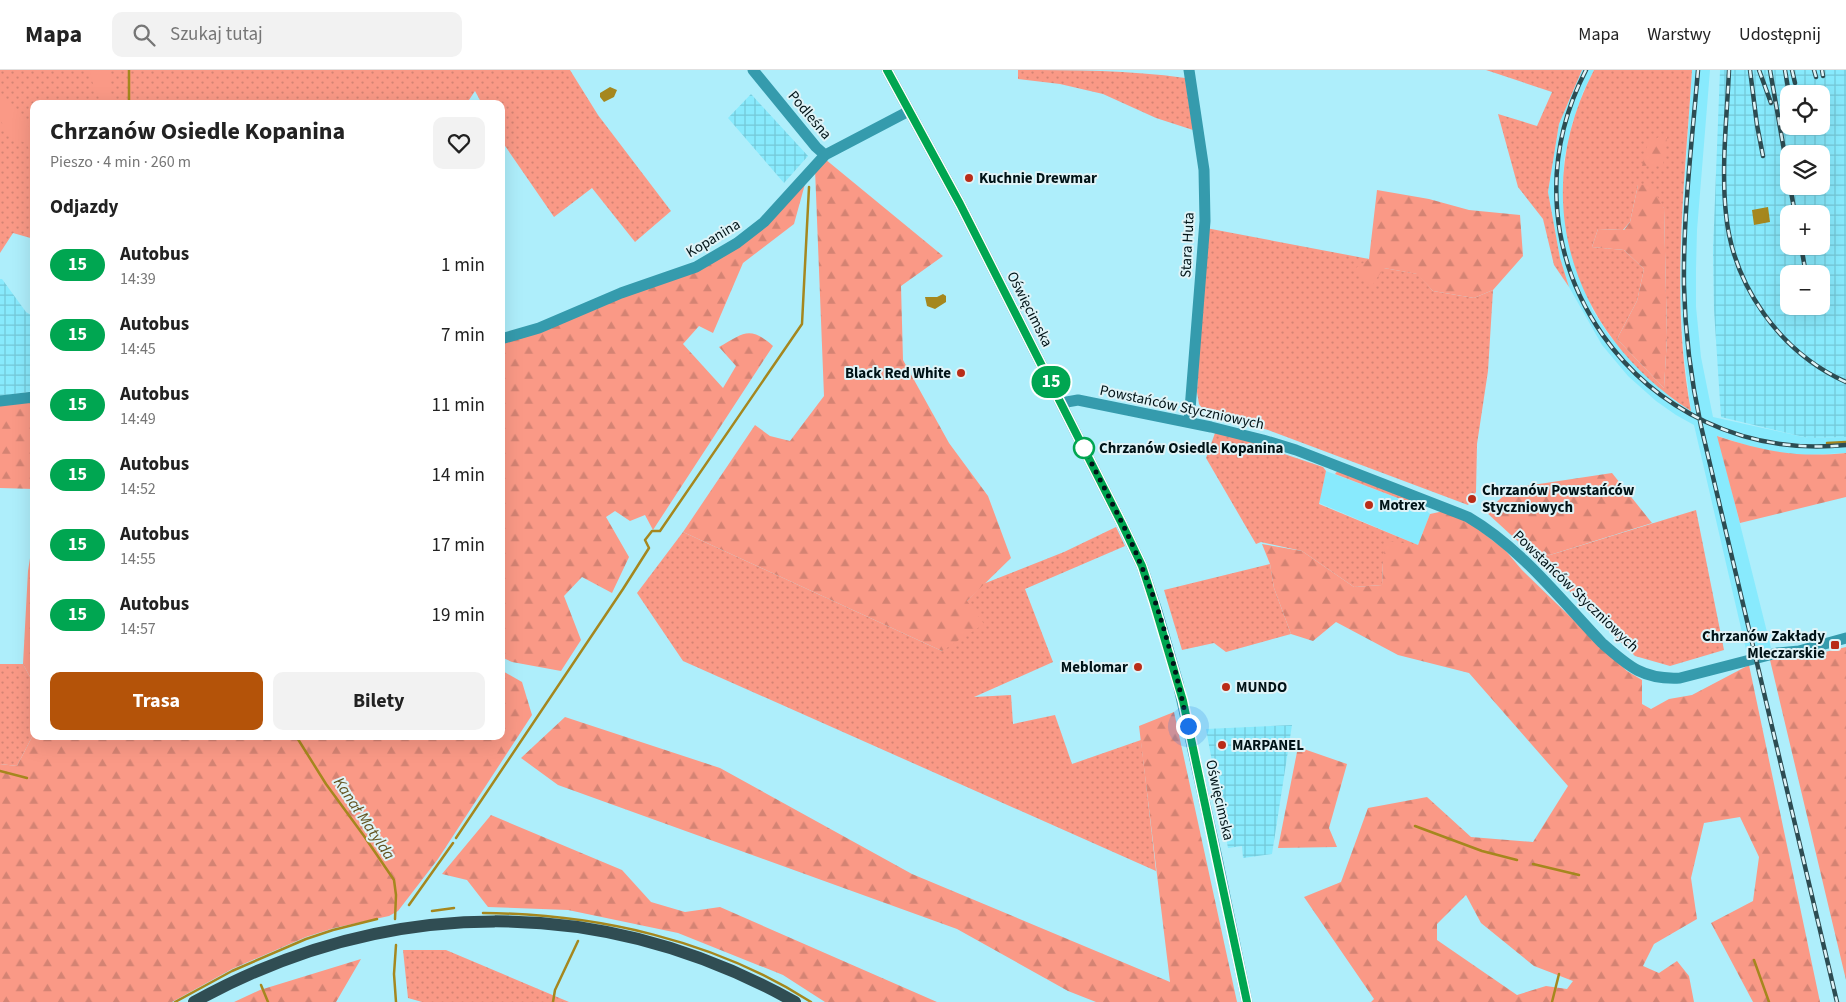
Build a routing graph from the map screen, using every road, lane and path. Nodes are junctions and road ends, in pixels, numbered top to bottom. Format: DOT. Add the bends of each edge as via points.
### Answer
graph roads {
  1 [pos="753,70"];
  2 [pos="887,70"];
  3 [pos="1189,70"];
  4 [pos="909,112"];
  5 [pos="825,155"];
  6 [pos="505,338"];
  7 [pos="30,397"];
  8 [pos="0,401"];
  9 [pos="1061,403"];
  10 [pos="1189,422"];
  11 [pos="1846,638"];
  12 [pos="194,1002"];
  13 [pos="795,1002"];
  14 [pos="1247,1002"];
  1 -- 5 [label="street, Podleśna"];
  2 -- 4 [label="street, Oświęcimska"];
  3 -- 10 [label="street, Stara Huta" via="1204,170 1205,221"];
  4 -- 5 [label="street, Kopanina"];
  4 -- 9 [label="street, Oświęcimska" via="960,204"];
  5 -- 6 [label="street, Kopanina" via="764,222 737,243 696,267 621,293 539,328"];
  7 -- 8 [label="street"];
  9 -- 10 [label="street, Powstańców Styczniowych" via="1078,400"];
  9 -- 14 [label="street, Oświęcimska" via="1142,566 1162,628 1188,726"];
  10 -- 11 [label="street, Powstańców Styczniowych" via="1296,450 1468,517 1509,546 1602,643 1644,674 1680,678"];
  12 -- 13 [label="main road" via="286,958 338,942 411,927 525,922 598,930 652,942 745,976"];
}
